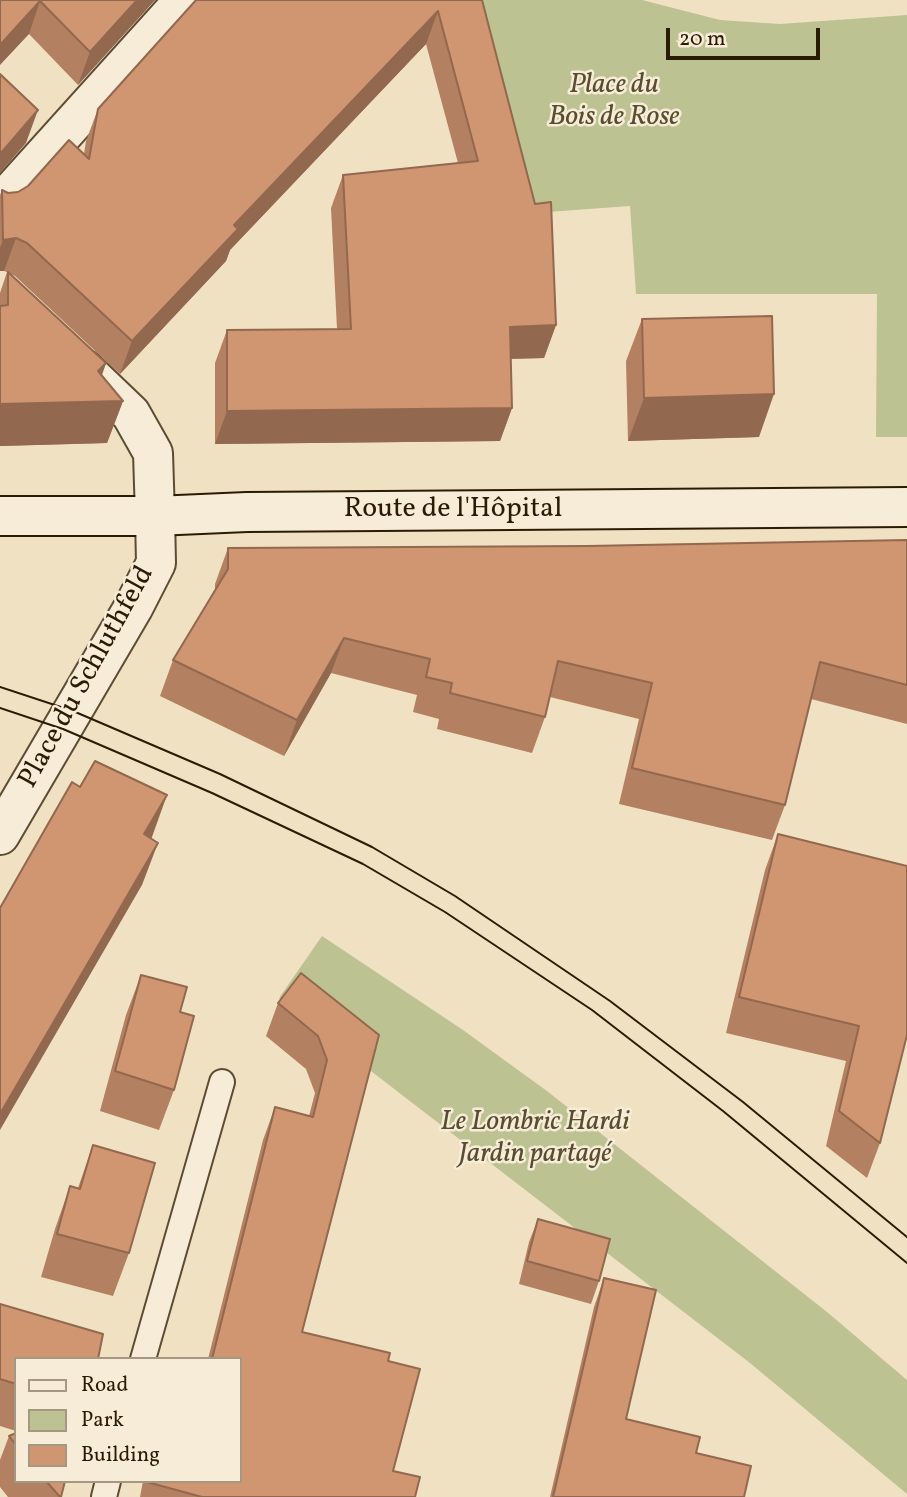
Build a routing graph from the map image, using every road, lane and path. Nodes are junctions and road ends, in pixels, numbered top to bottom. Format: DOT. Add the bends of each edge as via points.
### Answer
graph roads {
  1 [pos="184,0"];
  2 [pos="0,204"];
  3 [pos="61,348"];
  4 [pos="907,508"];
  5 [pos="0,516"];
  6 [pos="155,516"];
  7 [pos="0,835"];
  8 [pos="222,1082"];
  9 [pos="144,1357"];
  1 -- 2 [label="main road"];
  3 -- 6 [label="main road, Place du Schluthfeld" via="131,414 153,453"];
  4 -- 6 [label="main road, Route de l'Hôpital"];
  5 -- 6 [label="main road, Route de l'Hôpital"];
  6 -- 7 [label="main road, Place du Schluthfeld" via="156,563"];
  8 -- 9 [label="lane"];
}
